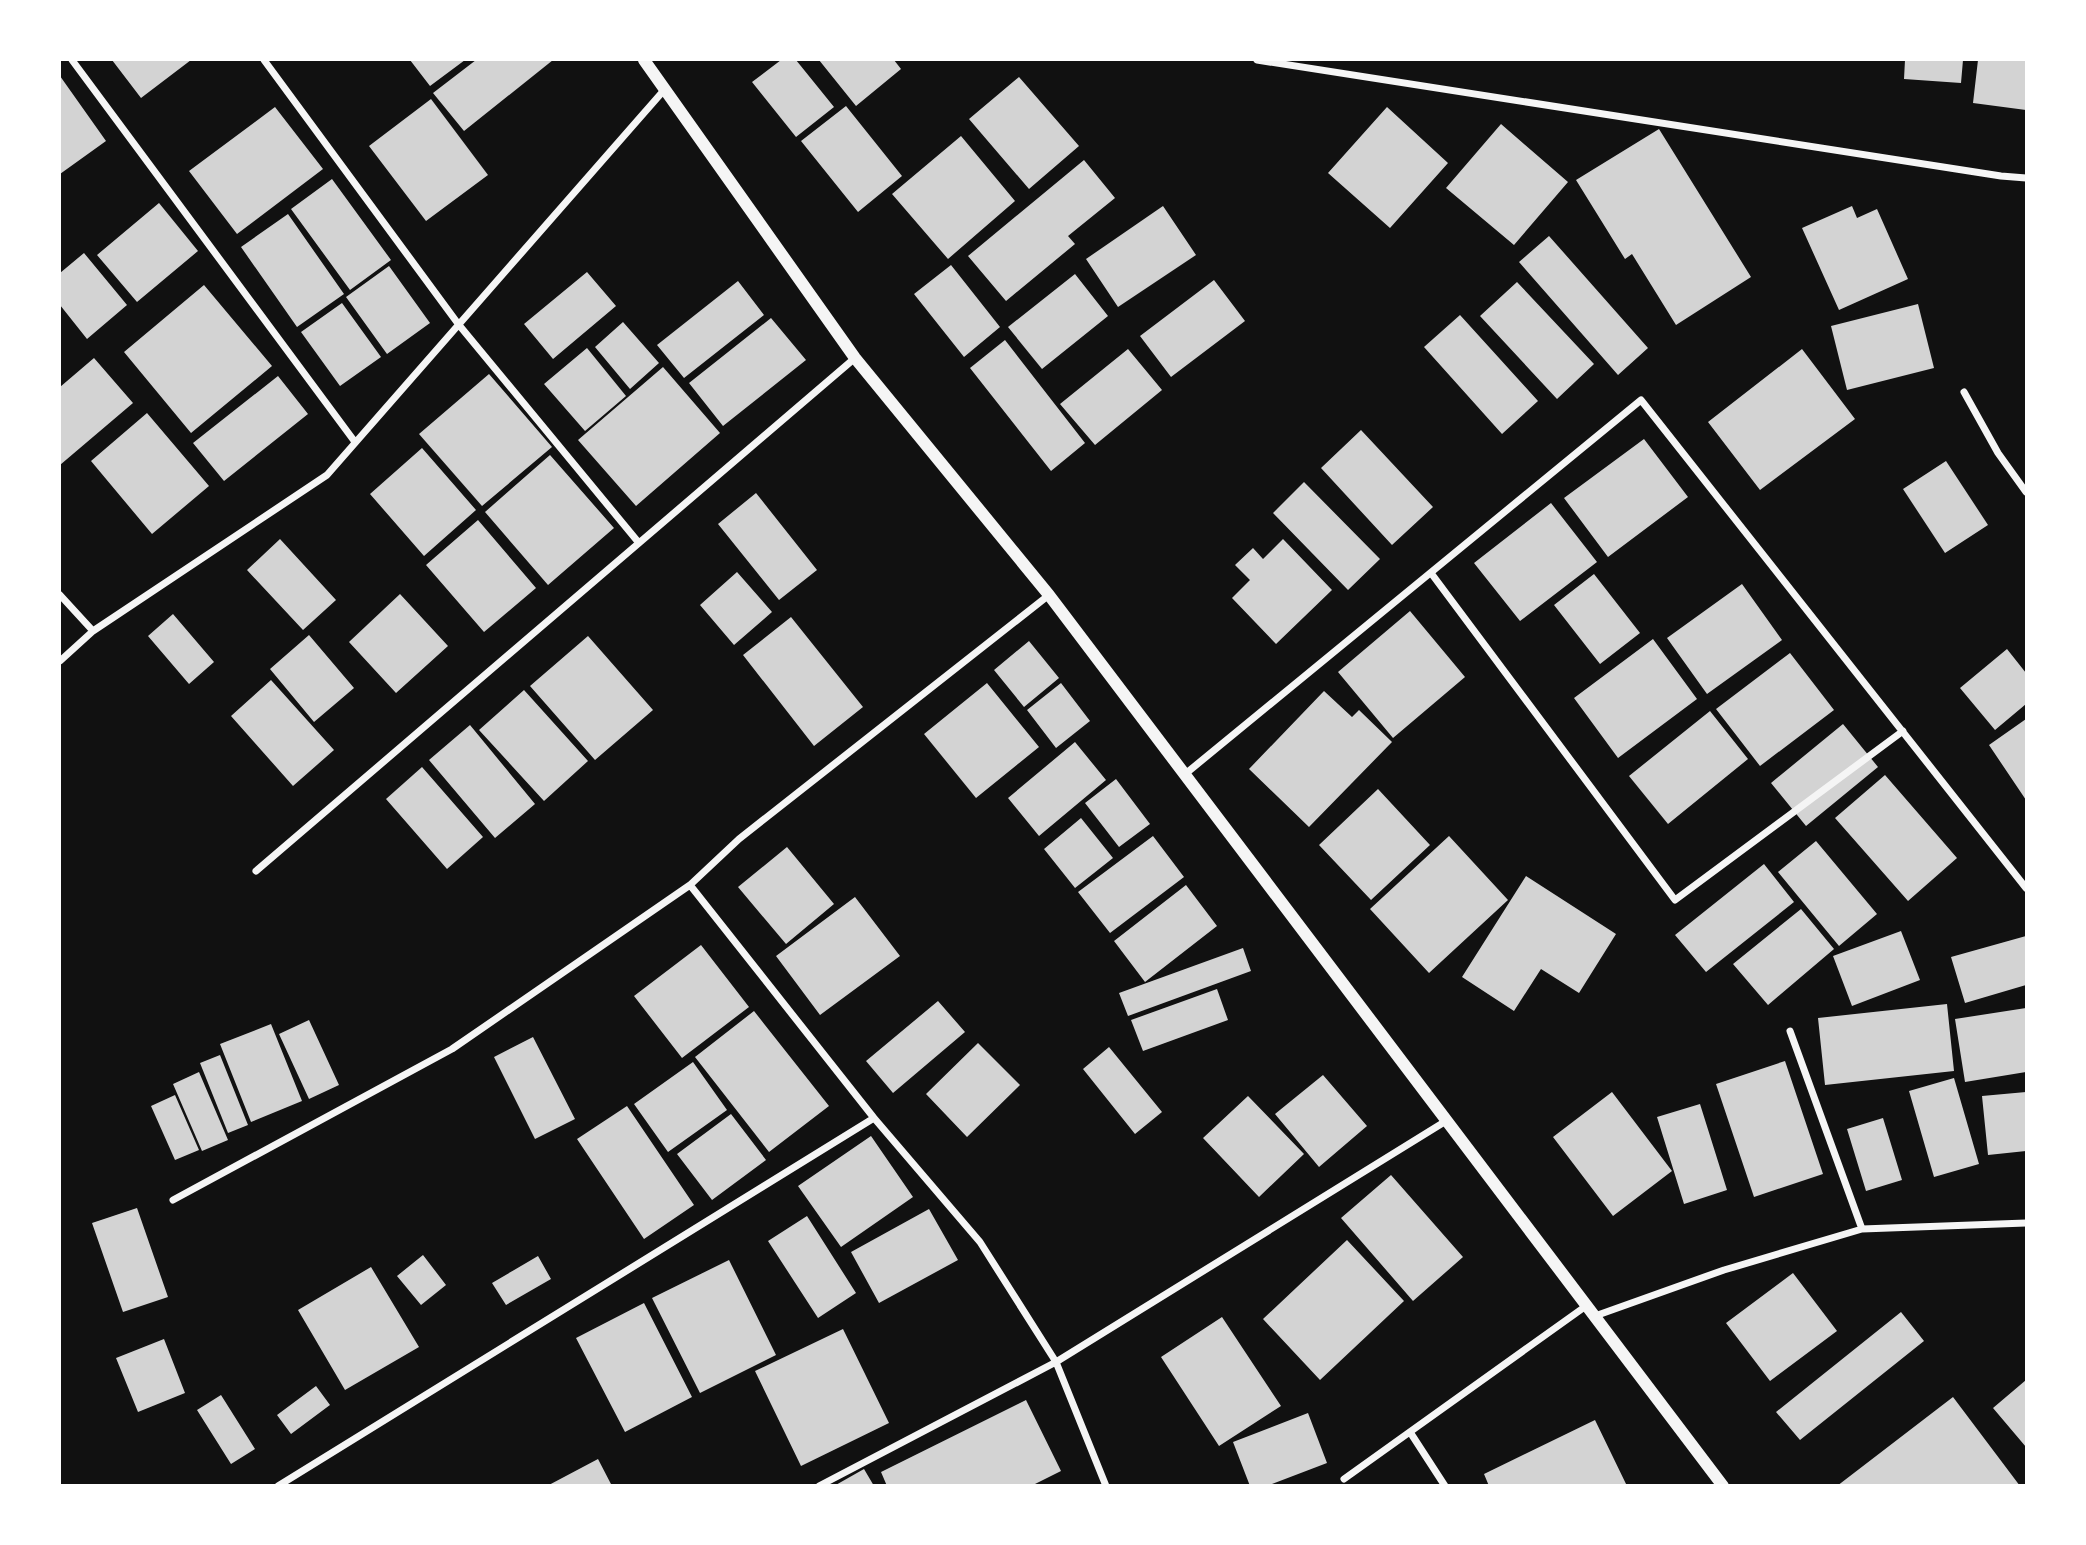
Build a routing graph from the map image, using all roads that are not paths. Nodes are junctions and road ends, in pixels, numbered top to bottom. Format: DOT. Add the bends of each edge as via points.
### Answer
graph roads {
  1 [pos="72,60"];
  2 [pos="264,60"];
  3 [pos="644,60"];
  4 [pos="1257,60"];
  5 [pos="1270,61"];
  6 [pos="666,88"];
  7 [pos="2026,178"];
  8 [pos="460,325"];
  9 [pos="855,358"];
  10 [pos="1964,392"];
  11 [pos="355,442"];
  12 [pos="2026,492"];
  13 [pos="639,543"];
  14 [pos="1431,573"];
  15 [pos="60,595"];
  16 [pos="1049,595"];
  17 [pos="93,631"];
  18 [pos="60,660"];
  19 [pos="1903,731"];
  20 [pos="1184,775"];
  21 [pos="256,871"];
  22 [pos="690,885"];
  23 [pos="2026,888"];
  24 [pos="1790,1031"];
  25 [pos="874,1118"];
  26 [pos="1446,1121"];
  27 [pos="173,1200"];
  28 [pos="2026,1223"];
  29 [pos="1862,1229"];
  30 [pos="1590,1311"];
  31 [pos="1056,1362"];
  32 [pos="1410,1432"];
  33 [pos="1344,1479"];
  34 [pos="278,1486"];
  35 [pos="819,1486"];
  36 [pos="1105,1486"];
  37 [pos="1445,1486"];
  38 [pos="1723,1486"];
  1 -- 11 [label="street"];
  2 -- 8 [label="street"];
  3 -- 6 [label="street"];
  4 -- 5 [label="street"];
  5 -- 7 [label="street"];
  6 -- 8 [label="street"];
  6 -- 9 [label="street"];
  8 -- 11 [label="street"];
  8 -- 13 [label="street"];
  9 -- 13 [label="street"];
  9 -- 16 [label="street"];
  10 -- 12 [label="street"];
  11 -- 17 [label="street" via="327,475"];
  13 -- 21 [label="street"];
  14 -- 19 [label="street" via="1675,900"];
  14 -- 19 [label="street" via="1641,400"];
  14 -- 20 [label="street"];
  15 -- 17 [label="street"];
  16 -- 20 [label="street"];
  16 -- 22 [label="street" via="739,839"];
  17 -- 18 [label="street"];
  19 -- 23 [label="street"];
  20 -- 26 [label="street"];
  22 -- 25 [label="street"];
  22 -- 27 [label="street" via="452,1049"];
  24 -- 29 [label="street"];
  25 -- 31 [label="street" via="980,1242"];
  25 -- 34 [label="street"];
  26 -- 30 [label="street"];
  26 -- 31 [label="street"];
  28 -- 29 [label="street"];
  29 -- 30 [label="street"];
  30 -- 32 [label="street"];
  30 -- 38 [label="street"];
  31 -- 35 [label="street"];
  31 -- 36 [label="street"];
  32 -- 33 [label="street"];
  32 -- 37 [label="street"];
}
